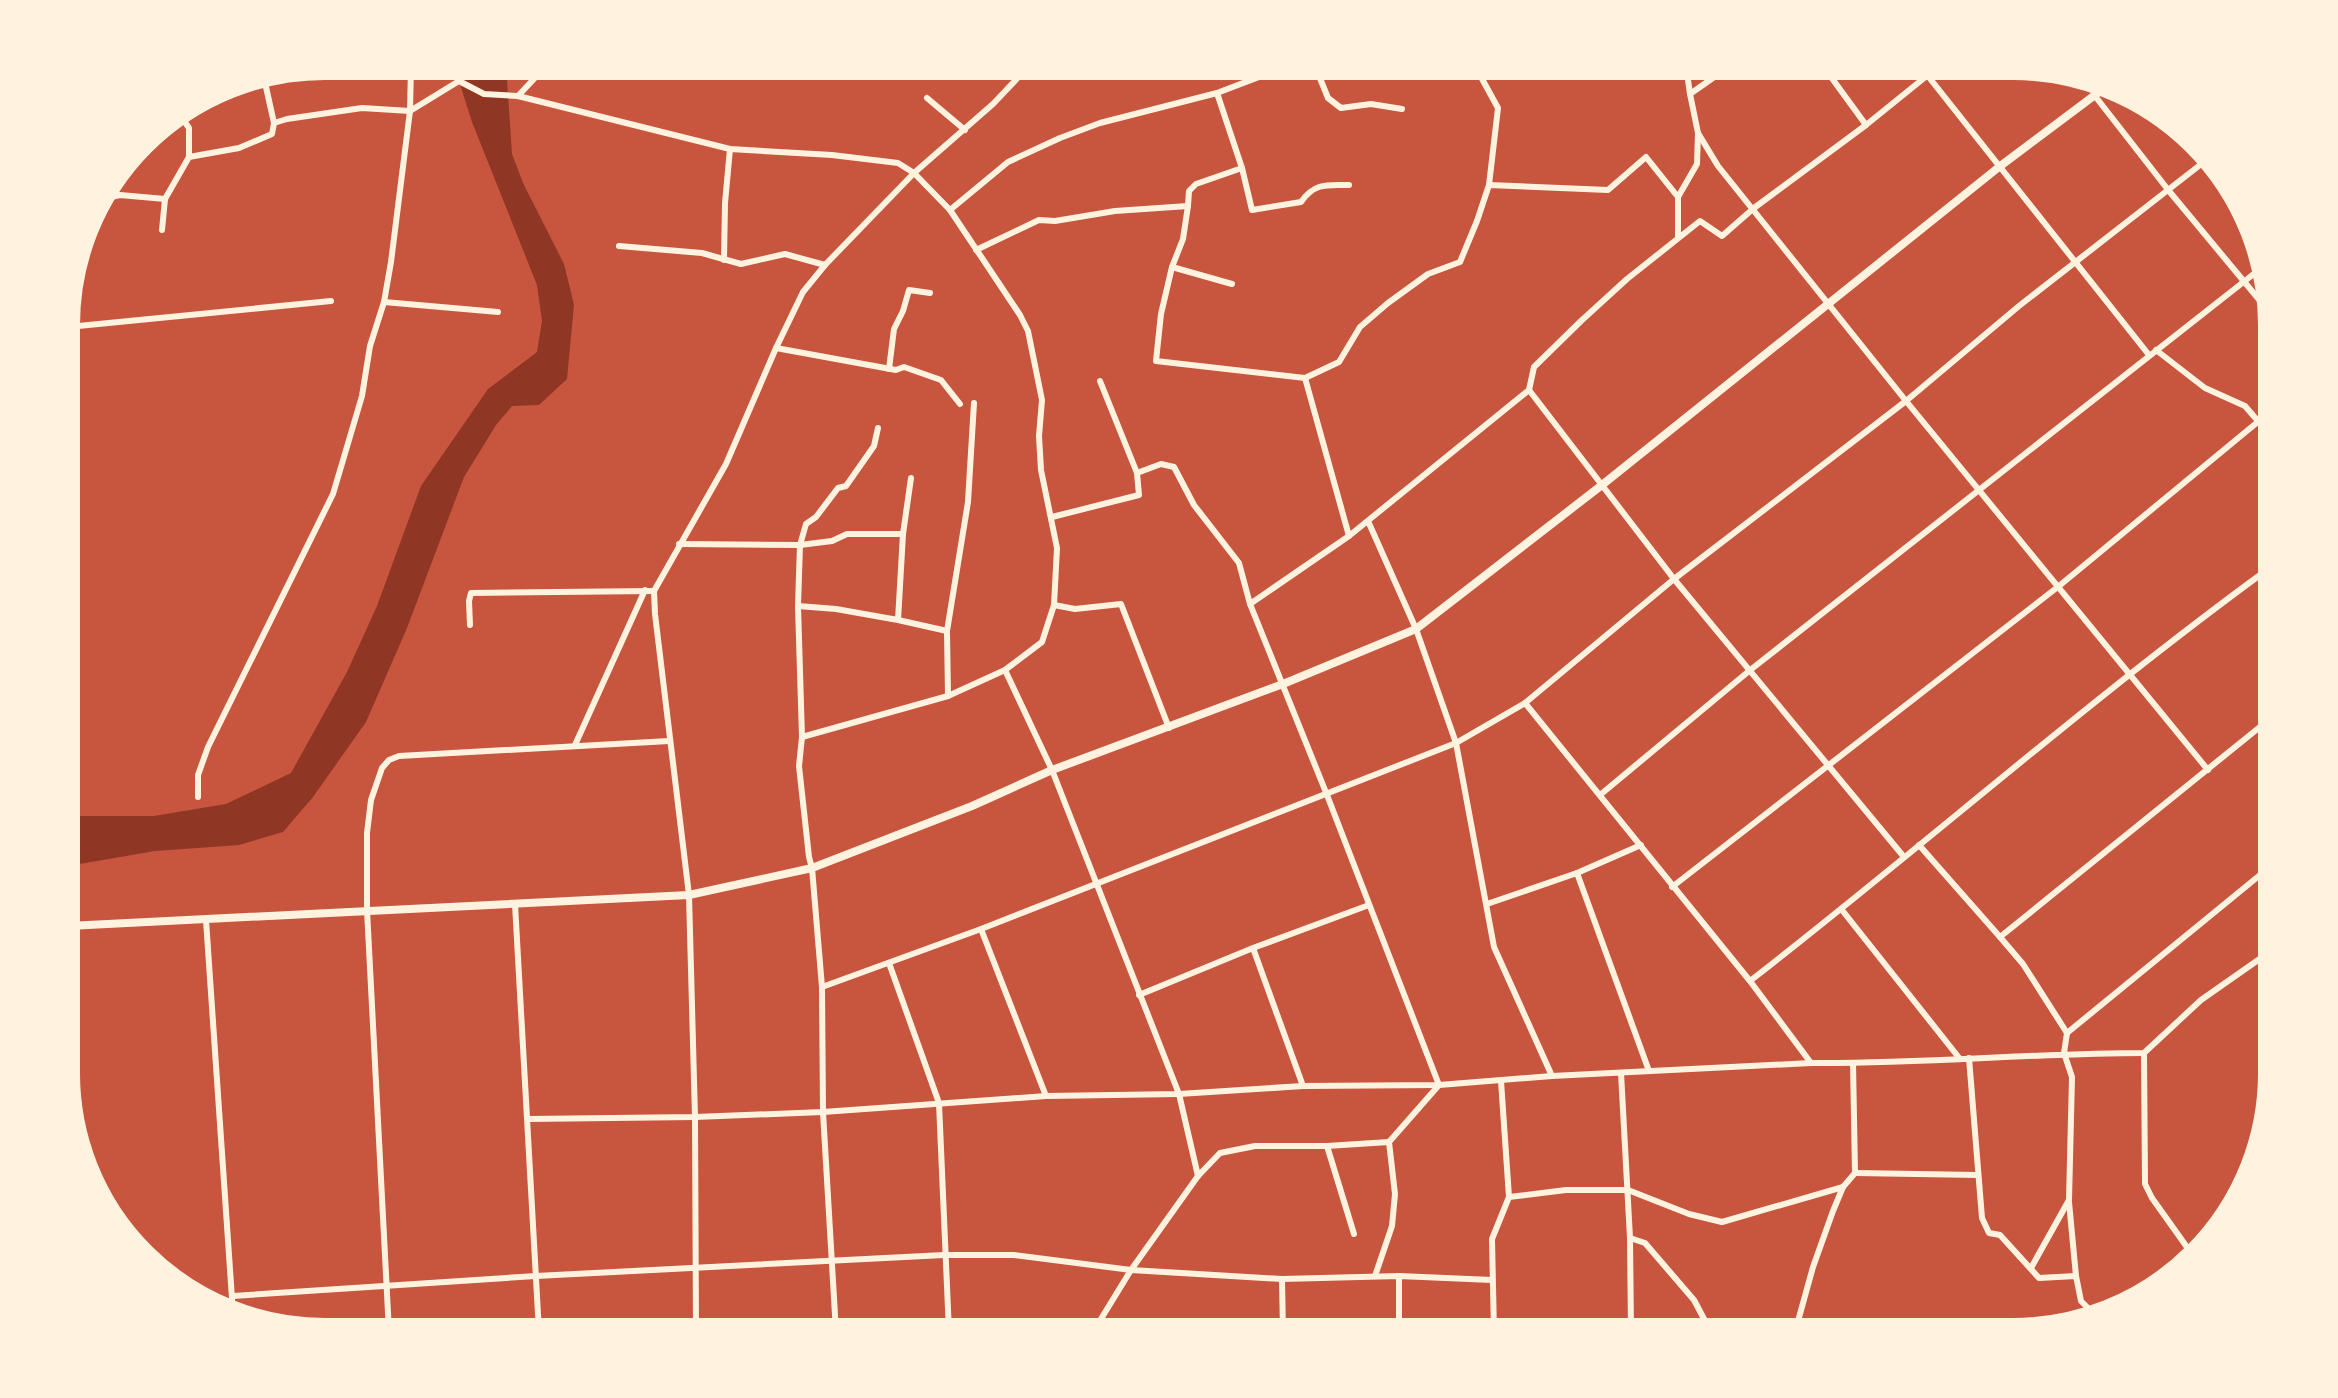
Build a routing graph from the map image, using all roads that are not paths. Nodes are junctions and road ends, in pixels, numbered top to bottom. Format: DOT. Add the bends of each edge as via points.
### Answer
graph roads {
  1 [pos="411,76"];
  2 [pos="537,76"];
  3 [pos="1020,76"];
  4 [pos="1262,76"];
  5 [pos="1319,76"];
  6 [pos="1480,76"];
  7 [pos="1687,76"];
  8 [pos="1716,76"];
  9 [pos="1830,76"];
  10 [pos="1927,76"];
  11 [pos="1929,76"];
  12 [pos="265,84"];
  13 [pos="2100,92"];
  14 [pos="1217,93"];
  15 [pos="1690,94"];
  16 [pos="518,96"];
  17 [pos="2095,96"];
  18 [pos="927,98"];
  19 [pos="1402,109"];
  20 [pos="410,111"];
  21 [pos="184,120"];
  22 [pos="274,123"];
  23 [pos="1866,125"];
  24 [pos="964,130"];
  25 [pos="1698,133"];
  26 [pos="730,148"];
  27 [pos="189,157"];
  28 [pos="2202,164"];
  29 [pos="1999,167"];
  30 [pos="1242,168"];
  31 [pos="914,173"];
  32 [pos="1349,185"];
  33 [pos="1489,185"];
  34 [pos="2169,191"];
  35 [pos="112,197"];
  36 [pos="1678,197"];
  37 [pos="165,199"];
  38 [pos="1188,206"];
  39 [pos="1754,208"];
  40 [pos="950,210"];
  41 [pos="162,230"];
  42 [pos="1678,237"];
  43 [pos="619,246"];
  44 [pos="976,250"];
  45 [pos="724,260"];
  46 [pos="2076,263"];
  47 [pos="825,265"];
  48 [pos="1172,267"];
  49 [pos="2256,272"];
  50 [pos="2245,281"];
  51 [pos="1232,284"];
  52 [pos="930,293"];
  53 [pos="2260,300"];
  54 [pos="331,301"];
  55 [pos="384,302"];
  56 [pos="1829,303"];
  57 [pos="498,312"];
  58 [pos="76,326"];
  59 [pos="776,348"];
  60 [pos="2156,350"];
  61 [pos="2149,356"];
  62 [pos="889,369"];
  63 [pos="1305,378"];
  64 [pos="1100,381"];
  65 [pos="1529,390"];
  66 [pos="1906,401"];
  67 [pos="974,403"];
  68 [pos="960,404"];
  69 [pos="2262,419"];
  70 [pos="2259,422"];
  71 [pos="2262,426"];
  72 [pos="878,428"];
  73 [pos="1137,473"];
  74 [pos="910,477"];
  75 [pos="1602,485"];
  76 [pos="1980,489"];
  77 [pos="1052,518"];
  78 [pos="1368,521"];
  79 [pos="903,534"];
  80 [pos="1349,536"];
  81 [pos="679,544"];
  82 [pos="800,544"];
  83 [pos="2262,574"];
  84 [pos="1674,579"];
  85 [pos="2059,586"];
  86 [pos="645,590"];
  87 [pos="654,591"];
  88 [pos="1250,604"];
  89 [pos="1054,605"];
  90 [pos="798,606"];
  91 [pos="898,620"];
  92 [pos="470,626"];
  93 [pos="1416,629"];
  94 [pos="947,631"];
  95 [pos="1005,670"];
  96 [pos="1749,671"];
  97 [pos="2130,676"];
  98 [pos="1283,684"];
  99 [pos="948,696"];
  100 [pos="1525,703"];
  101 [pos="2262,725"];
  102 [pos="1169,728"];
  103 [pos="802,737"];
  104 [pos="669,741"];
  105 [pos="1456,743"];
  106 [pos="575,745"];
  107 [pos="1830,766"];
  108 [pos="1052,770"];
  109 [pos="2208,770"];
  110 [pos="1327,795"];
  111 [pos="1599,795"];
  112 [pos="198,796"];
  113 [pos="1641,845"];
  114 [pos="1919,845"];
  115 [pos="1904,857"];
  116 [pos="812,868"];
  117 [pos="1577,873"];
  118 [pos="2262,873"];
  119 [pos="1096,885"];
  120 [pos="1672,887"];
  121 [pos="689,896"];
  122 [pos="515,904"];
  123 [pos="1486,904"];
  124 [pos="1369,905"];
  125 [pos="367,910"];
  126 [pos="1842,910"];
  127 [pos="206,920"];
  128 [pos="76,926"];
  129 [pos="981,929"];
  130 [pos="2000,937"];
  131 [pos="1253,948"];
  132 [pos="2262,957"];
  133 [pos="889,963"];
  134 [pos="1750,981"];
  135 [pos="822,987"];
  136 [pos="1139,995"];
  137 [pos="2067,1033"];
  138 [pos="2064,1053"];
  139 [pos="2144,1053"];
  140 [pos="1969,1058"];
  141 [pos="1960,1059"];
  142 [pos="1811,1063"];
  143 [pos="1853,1063"];
  144 [pos="1649,1071"];
  145 [pos="1621,1073"];
  146 [pos="1552,1076"];
  147 [pos="1501,1082"];
  148 [pos="1439,1085"];
  149 [pos="1304,1086"];
  150 [pos="1179,1094"];
  151 [pos="1046,1096"];
  152 [pos="939,1103"];
  153 [pos="823,1112"];
  154 [pos="695,1117"];
  155 [pos="528,1119"];
  156 [pos="1389,1142"];
  157 [pos="1327,1146"];
  158 [pos="1855,1173"];
  159 [pos="1978,1174"];
  160 [pos="1198,1176"];
  161 [pos="1843,1187"];
  162 [pos="1628,1190"];
  163 [pos="1509,1197"];
  164 [pos="2069,1200"];
  165 [pos="1354,1234"];
  166 [pos="1630,1238"];
  167 [pos="2189,1249"];
  168 [pos="944,1255"];
  169 [pos="831,1261"];
  170 [pos="2031,1268"];
  171 [pos="695,1269"];
  172 [pos="1131,1270"];
  173 [pos="536,1276"];
  174 [pos="1375,1276"];
  175 [pos="1399,1276"];
  176 [pos="2076,1276"];
  177 [pos="1282,1280"];
  178 [pos="1492,1280"];
  179 [pos="386,1286"];
  180 [pos="233,1296"];
  181 [pos="233,1304"];
  182 [pos="2089,1309"];
  183 [pos="388,1322"];
  184 [pos="538,1322"];
  185 [pos="696,1322"];
  186 [pos="835,1322"];
  187 [pos="948,1322"];
  188 [pos="1100,1322"];
  189 [pos="1283,1322"];
  190 [pos="1399,1322"];
  191 [pos="1494,1322"];
  192 [pos="1631,1322"];
  193 [pos="1706,1322"];
  194 [pos="1798,1322"];
  1 -- 20 [label="street"];
  2 -- 16 [label="street"];
  3 -- 24 [label="street"];
  4 -- 14 [label="street"];
  5 -- 19 [label="street" via="1328,98 1341,108 1371,104"];
  6 -- 33 [label="street" via="1498,108"];
  7 -- 15 [label="street"];
  8 -- 15 [label="street"];
  9 -- 23 [label="street"];
  10 -- 23 [label="street"];
  11 -- 29 [label="street"];
  12 -- 22 [label="street"];
  13 -- 17 [label="street"];
  14 -- 30 [label="street"];
  14 -- 40 [label="street" via="1100,123 1060,138 1008,162"];
  15 -- 25 [label="street"];
  16 -- 20 [label="street" via="484,94 459,81"];
  16 -- 26 [label="street"];
  17 -- 29 [label="street"];
  17 -- 34 [label="street"];
  18 -- 24 [label="street"];
  20 -- 22 [label="street" via="362,108"];
  20 -- 55 [label="street"];
  21 -- 27 [label="street" via="189,128"];
  22 -- 27 [label="street" via="272,134 239,148"];
  23 -- 39 [label="street"];
  24 -- 31 [label="street"];
  25 -- 36 [label="street" via="1697,164"];
  25 -- 39 [label="street" via="1718,166"];
  26 -- 31 [label="street" via="898,163"];
  26 -- 45 [label="street"];
  27 -- 37 [label="street"];
  28 -- 34 [label="street"];
  29 -- 46 [label="street"];
  29 -- 56 [label="street"];
  30 -- 32 [label="street" via="1252,210 1301,202 1321,185"];
  30 -- 38 [label="street" via="1196,184 1189,191"];
  31 -- 40 [label="street"];
  31 -- 47 [label="street"];
  33 -- 36 [label="street" via="1608,190 1646,157"];
  33 -- 63 [label="street" via="1460,262 1428,274 1388,303 1360,327 1339,362"];
  34 -- 46 [label="street"];
  34 -- 50 [label="street"];
  35 -- 37 [label="street"];
  36 -- 42 [label="street"];
  37 -- 41 [label="street"];
  38 -- 44 [label="street" via="1039,220"];
  38 -- 48 [label="street" via="1183,239"];
  39 -- 42 [label="street" via="1722,236 1700,221"];
  39 -- 56 [label="street"];
  40 -- 44 [label="street"];
  42 -- 65 [label="street" via="1534,367"];
  43 -- 45 [label="street" via="682,250"];
  44 -- 77 [label="street" via="1028,331 1042,399 1041,470"];
  45 -- 47 [label="street" via="741,264 785,254"];
  46 -- 61 [label="street"];
  46 -- 66 [label="street"];
  47 -- 59 [label="street" via="803,292"];
  48 -- 51 [label="street"];
  48 -- 63 [label="street" via="1161,314 1156,362"];
  49 -- 50 [label="street"];
  50 -- 53 [label="street"];
  50 -- 60 [label="street"];
  52 -- 62 [label="street" via="909,290 894,329"];
  54 -- 58 [label="street"];
  55 -- 57 [label="street"];
  55 -- 112 [label="street" via="333,494 208,747 198,775"];
  56 -- 66 [label="street"];
  56 -- 75 [label="street"];
  59 -- 62 [label="street"];
  59 -- 81 [label="street" via="726,464"];
  60 -- 61 [label="street"];
  60 -- 70 [label="street" via="2205,388 2245,406"];
  61 -- 76 [label="street"];
  62 -- 68 [label="street" via="904,367 941,380"];
  63 -- 80 [label="street"];
  64 -- 73 [label="street"];
  65 -- 75 [label="street"];
  65 -- 78 [label="street"];
  66 -- 76 [label="street"];
  66 -- 84 [label="street"];
  67 -- 94 [label="street" via="968,502"];
  69 -- 70 [label="street"];
  70 -- 71 [label="street"];
  70 -- 85 [label="street"];
  72 -- 82 [label="street" via="874,446 846,486 837,488 816,517 806,524"];
  73 -- 77 [label="street" via="1139,495"];
  73 -- 88 [label="street" via="1161,464 1174,467 1194,505 1239,563"];
  74 -- 79 [label="street"];
  75 -- 84 [label="street"];
  75 -- 93 [label="street"];
  76 -- 85 [label="street"];
  76 -- 96 [label="street"];
  77 -- 89 [label="street" via="1057,548"];
  78 -- 80 [label="street"];
  78 -- 93 [label="street"];
  79 -- 82 [label="street" via="847,534 832,541"];
  79 -- 91 [label="street"];
  80 -- 88 [label="street"];
  81 -- 82 [label="street"];
  81 -- 87 [label="street"];
  82 -- 90 [label="street"];
  83 -- 97 [label="street"];
  84 -- 96 [label="street"];
  84 -- 100 [label="street"];
  85 -- 97 [label="street"];
  85 -- 107 [label="street"];
  86 -- 87 [label="street"];
  86 -- 92 [label="street" via="471,593"];
  86 -- 106 [label="street"];
  87 -- 104 [label="street"];
  88 -- 98 [label="street"];
  89 -- 95 [label="street" via="1042,642"];
  89 -- 102 [label="street" via="1075,609 1121,604"];
  90 -- 91 [label="street"];
  90 -- 103 [label="street"];
  91 -- 94 [label="street"];
  93 -- 98 [label="street"];
  93 -- 105 [label="street"];
  94 -- 99 [label="street"];
  95 -- 99 [label="street"];
  95 -- 108 [label="street"];
  96 -- 107 [label="street"];
  96 -- 111 [label="street"];
  97 -- 109 [label="street"];
  97 -- 114 [label="street"];
  98 -- 102 [label="street"];
  98 -- 110 [label="street"];
  99 -- 103 [label="street"];
  100 -- 105 [label="street"];
  100 -- 111 [label="street"];
  101 -- 109 [label="street"];
  102 -- 108 [label="street"];
  103 -- 116 [label="street" via="799,766"];
  104 -- 106 [label="street"];
  104 -- 121 [label="street"];
  105 -- 110 [label="street"];
  105 -- 123 [label="street"];
  106 -- 125 [label="street" via="399,756 389,760 382,768 371,800"];
  107 -- 115 [label="street"];
  107 -- 120 [label="street"];
  108 -- 116 [label="street" via="972,806"];
  108 -- 119 [label="street"];
  109 -- 130 [label="street"];
  110 -- 119 [label="street"];
  110 -- 124 [label="street"];
  111 -- 113 [label="street"];
  113 -- 117 [label="street"];
  113 -- 120 [label="street"];
  114 -- 115 [label="street"];
  114 -- 130 [label="street"];
  115 -- 126 [label="street"];
  116 -- 121 [label="street"];
  116 -- 135 [label="street"];
  117 -- 123 [label="street"];
  117 -- 144 [label="street"];
  118 -- 137 [label="street"];
  119 -- 129 [label="street"];
  119 -- 136 [label="street"];
  120 -- 134 [label="street"];
  121 -- 122 [label="street"];
  121 -- 154 [label="street"];
  122 -- 125 [label="street"];
  122 -- 155 [label="street"];
  123 -- 146 [label="street" via="1494,947"];
  124 -- 131 [label="street"];
  124 -- 148 [label="street"];
  125 -- 127 [label="street"];
  125 -- 179 [label="street"];
  126 -- 134 [label="street"];
  126 -- 141 [label="street"];
  127 -- 128 [label="street"];
  127 -- 180 [label="street"];
  129 -- 133 [label="street"];
  129 -- 151 [label="street"];
  130 -- 137 [label="street" via="2023,964"];
  131 -- 136 [label="street"];
  131 -- 149 [label="street"];
  132 -- 139 [label="street" via="2201,1000"];
  133 -- 135 [label="street"];
  133 -- 152 [label="street"];
  134 -- 142 [label="street"];
  135 -- 153 [label="street"];
  136 -- 150 [label="street"];
  137 -- 138 [label="street"];
  138 -- 139 [label="street"];
  138 -- 140 [label="street"];
  138 -- 164 [label="street" via="2072,1077"];
  139 -- 167 [label="street" via="2145,1184"];
  140 -- 141 [label="street"];
  140 -- 159 [label="street"];
  141 -- 143 [label="street"];
  142 -- 143 [label="street"];
  142 -- 144 [label="street"];
  143 -- 158 [label="street"];
  144 -- 145 [label="street"];
  145 -- 146 [label="street"];
  145 -- 162 [label="street"];
  146 -- 147 [label="street"];
  147 -- 148 [label="street"];
  147 -- 163 [label="street"];
  148 -- 149 [label="street"];
  148 -- 156 [label="street"];
  149 -- 150 [label="street"];
  150 -- 151 [label="street"];
  150 -- 160 [label="street"];
  151 -- 152 [label="street"];
  152 -- 153 [label="street"];
  152 -- 168 [label="street"];
  153 -- 154 [label="street"];
  153 -- 169 [label="street"];
  154 -- 155 [label="street"];
  154 -- 171 [label="street"];
  155 -- 173 [label="street"];
  156 -- 157 [label="street"];
  156 -- 174 [label="street" via="1395,1194 1392,1226"];
  157 -- 160 [label="street" via="1255,1146 1220,1153"];
  157 -- 165 [label="street"];
  158 -- 159 [label="street"];
  158 -- 161 [label="street"];
  159 -- 170 [label="street" via="1982,1218 1989,1233 2000,1235"];
  160 -- 172 [label="street"];
  161 -- 162 [label="street" via="1722,1222 1689,1214"];
  161 -- 194 [label="street" via="1813,1267"];
  162 -- 163 [label="street" via="1566,1190"];
  162 -- 166 [label="street"];
  163 -- 178 [label="street" via="1492,1239"];
  164 -- 170 [label="street"];
  164 -- 176 [label="street"];
  166 -- 192 [label="street"];
  166 -- 193 [label="street" via="1645,1243 1694,1300"];
  168 -- 169 [label="street"];
  168 -- 172 [label="street" via="1014,1255"];
  168 -- 187 [label="street"];
  169 -- 171 [label="street"];
  169 -- 186 [label="street"];
  170 -- 176 [label="street" via="2039,1278"];
  171 -- 173 [label="street"];
  171 -- 185 [label="street"];
  172 -- 177 [label="street"];
  172 -- 188 [label="street"];
  173 -- 179 [label="street"];
  173 -- 184 [label="street"];
  174 -- 175 [label="street"];
  174 -- 177 [label="street"];
  175 -- 178 [label="street"];
  175 -- 190 [label="street"];
  176 -- 182 [label="street" via="2081,1301"];
  177 -- 189 [label="street"];
  178 -- 191 [label="street"];
  179 -- 180 [label="street"];
  179 -- 183 [label="street"];
  180 -- 181 [label="street"];
}
